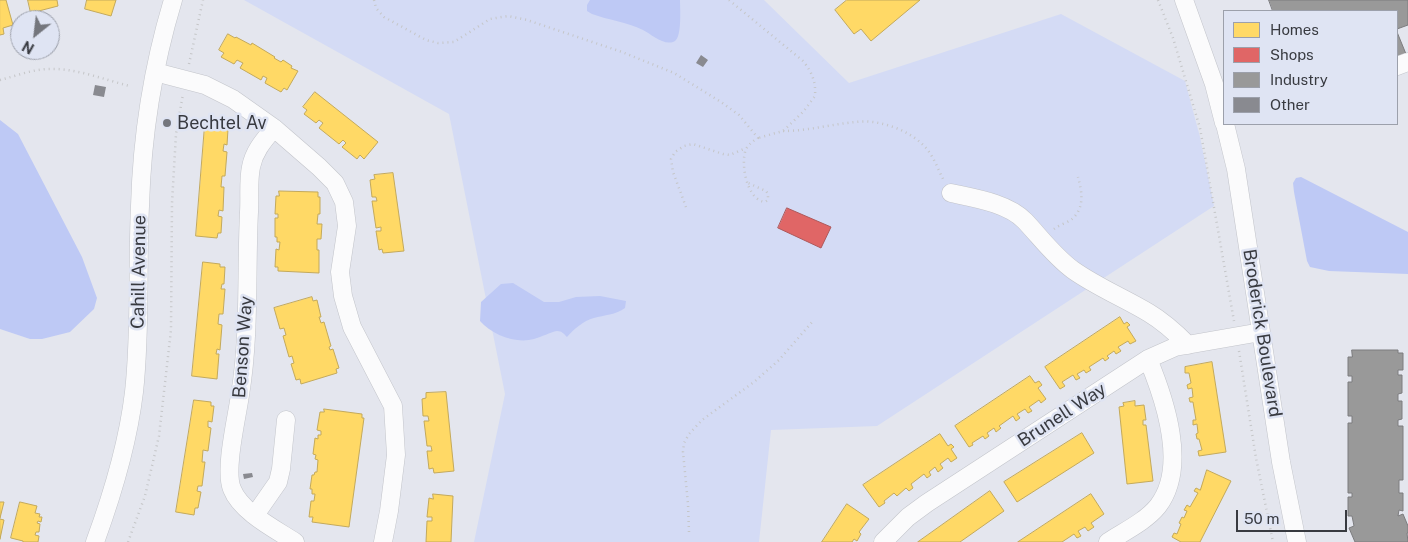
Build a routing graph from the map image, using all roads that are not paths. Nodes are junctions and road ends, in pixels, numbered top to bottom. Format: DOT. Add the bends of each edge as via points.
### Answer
graph roads {
  1 [pos="173,0"];
  2 [pos="1184,0"];
  3 [pos="155,72"];
  4 [pos="1223,114"];
  5 [pos="1226,125"];
  6 [pos="274,128"];
  7 [pos="951,193"];
  8 [pos="1261,332"];
  9 [pos="1188,345"];
  10 [pos="1148,359"];
  11 [pos="286,420"];
  12 [pos="254,515"];
  13 [pos="95,542"];
  14 [pos="295,542"];
  15 [pos="383,542"];
  16 [pos="883,542"];
  17 [pos="1108,542"];
  18 [pos="1296,542"];
  1 -- 3 [label="street, Cahill Avenue"];
  2 -- 4 [label="street, Broderick Boulevard"];
  3 -- 6 [label="street" via="218,90"];
  3 -- 13 [label="street, Cahill Avenue" via="142,173 134,393 118,471"];
  5 -- 8 [label="street, Broderick Boulevard"];
  6 -- 12 [label="street, Benson Way" via="256,151 251,165 246,341 228,474 231,488"];
  6 -- 15 [label="street" via="335,183 344,202 347,226 340,272 343,296 352,326 393,406 396,455"];
  7 -- 9 [label="street" via="1002,206 1025,220 1049,250 1073,270 1151,314"];
  8 -- 9 [label="street, Brunell Way"];
  8 -- 18 [label="street, Broderick Boulevard"];
  9 -- 10 [label="street, Brunell Way"];
  10 -- 16 [label="street, Brunell Way" via="926,503"];
  10 -- 17 [label="street" via="1166,411 1173,452 1171,479 1157,507"];
  11 -- 12 [label="street" via="278,482"];
  12 -- 14 [label="street, Benson Way"];
}
